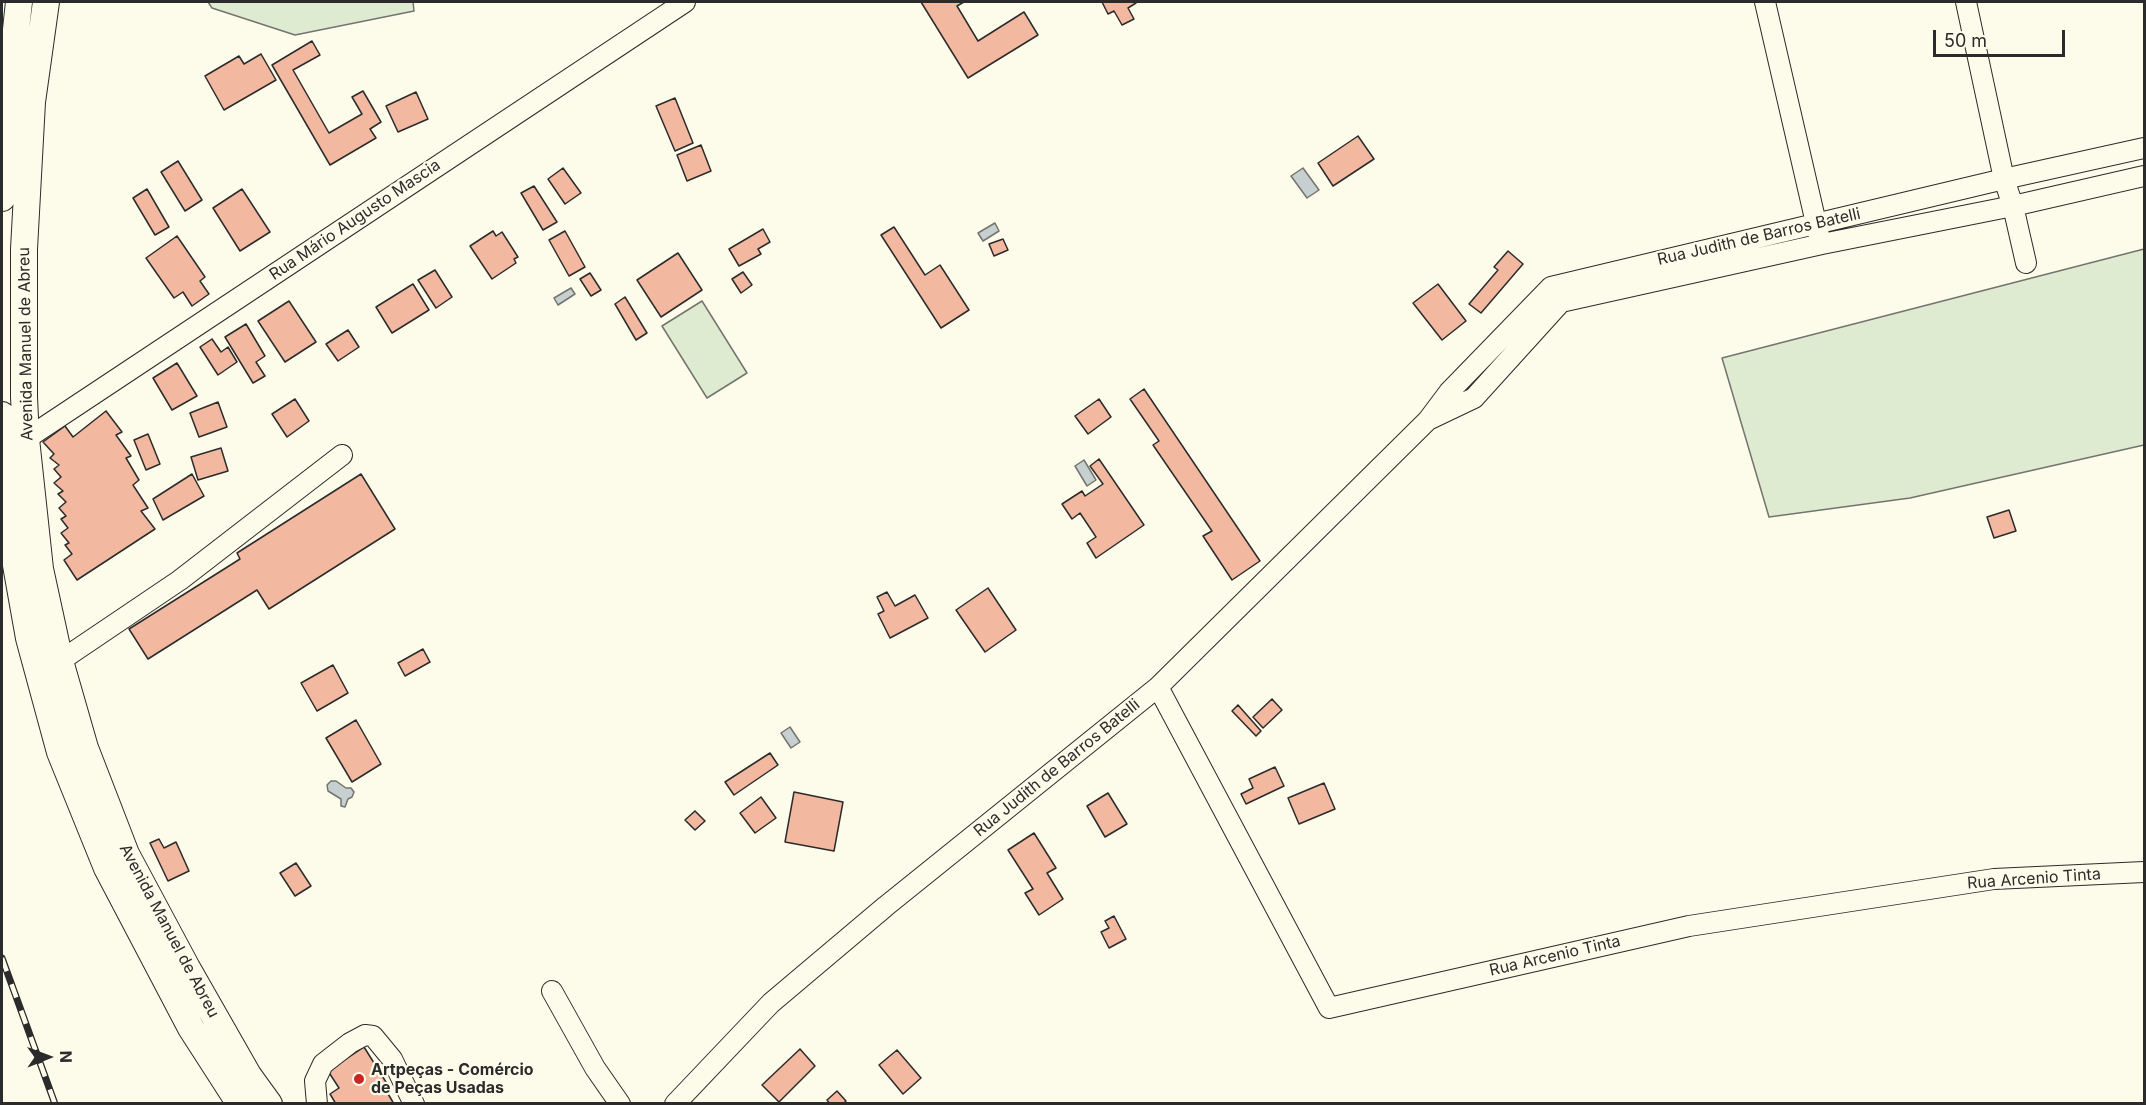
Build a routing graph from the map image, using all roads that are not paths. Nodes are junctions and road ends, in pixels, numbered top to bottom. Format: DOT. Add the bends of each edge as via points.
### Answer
graph roads {
  1 [pos="19,2"];
  2 [pos="46,2"];
  3 [pos="685,2"];
  4 [pos="1765,2"];
  5 [pos="1966,2"];
  6 [pos="2145,148"];
  7 [pos="2145,176"];
  8 [pos="2004,179"];
  9 [pos="2,198"];
  10 [pos="2013,206"];
  11 [pos="1815,223"];
  12 [pos="1822,244"];
  13 [pos="2026,263"];
  14 [pos="2,415"];
  15 [pos="1428,420"];
  16 [pos="26,440"];
  17 [pos="342,455"];
  18 [pos="60,662"];
  19 [pos="1158,687"];
  20 [pos="2145,872"];
  21 [pos="552,991"];
  22 [pos="240,1104"];
  23 [pos="269,1104"];
  24 [pos="317,1104"];
  25 [pos="414,1104"];
  26 [pos="620,1104"];
  27 [pos="675,1104"];
  1 -- 9 [label="main road" via="4,140"];
  2 -- 16 [label="main road, Avenida Manuel de Abreu" via="32,102 24,249"];
  3 -- 16 [label="street, Rua Mário Augusto Mascia"];
  4 -- 11 [label="street"];
  5 -- 8 [label="street"];
  6 -- 8 [label="street, Rua Judith de Barros Batelli"];
  7 -- 10 [label="street, Rua Judith de Barros Batelli"];
  8 -- 10 [label="street"];
  8 -- 11 [label="street, Rua Judith de Barros Batelli"];
  10 -- 12 [label="street, Rua Judith de Barros Batelli"];
  10 -- 13 [label="street"];
  11 -- 12 [label="street"];
  11 -- 15 [label="street, Rua Judith de Barros Batelli" via="1551,286 1449,392"];
  12 -- 15 [label="street, Rua Judith de Barros Batelli" via="1561,302 1474,398"];
  14 -- 22 [label="main road, Avenida Manuel de Abreu" via="11,537 29,638 60,752 107,868 191,1028"];
  15 -- 19 [label="street, Rua Judith de Barros Batelli"];
  16 -- 18 [label="main road, Avenida Manuel de Abreu" via="40,569"];
  17 -- 18 [label="street" via="180,580"];
  18 -- 23 [label="main road, Avenida Manuel de Abreu" via="85,748 126,854 187,969"];
  19 -- 20 [label="street, Rua Arcenio Tinta" via="1329,1008 1689,926 1994,879"];
  19 -- 27 [label="street, Rua Judith de Barros Batelli" via="771,1003"];
  21 -- 26 [label="street"];
  24 -- 25 [label="street" via="315,1081 323,1064 365,1035 373,1036 392,1059"];
}
